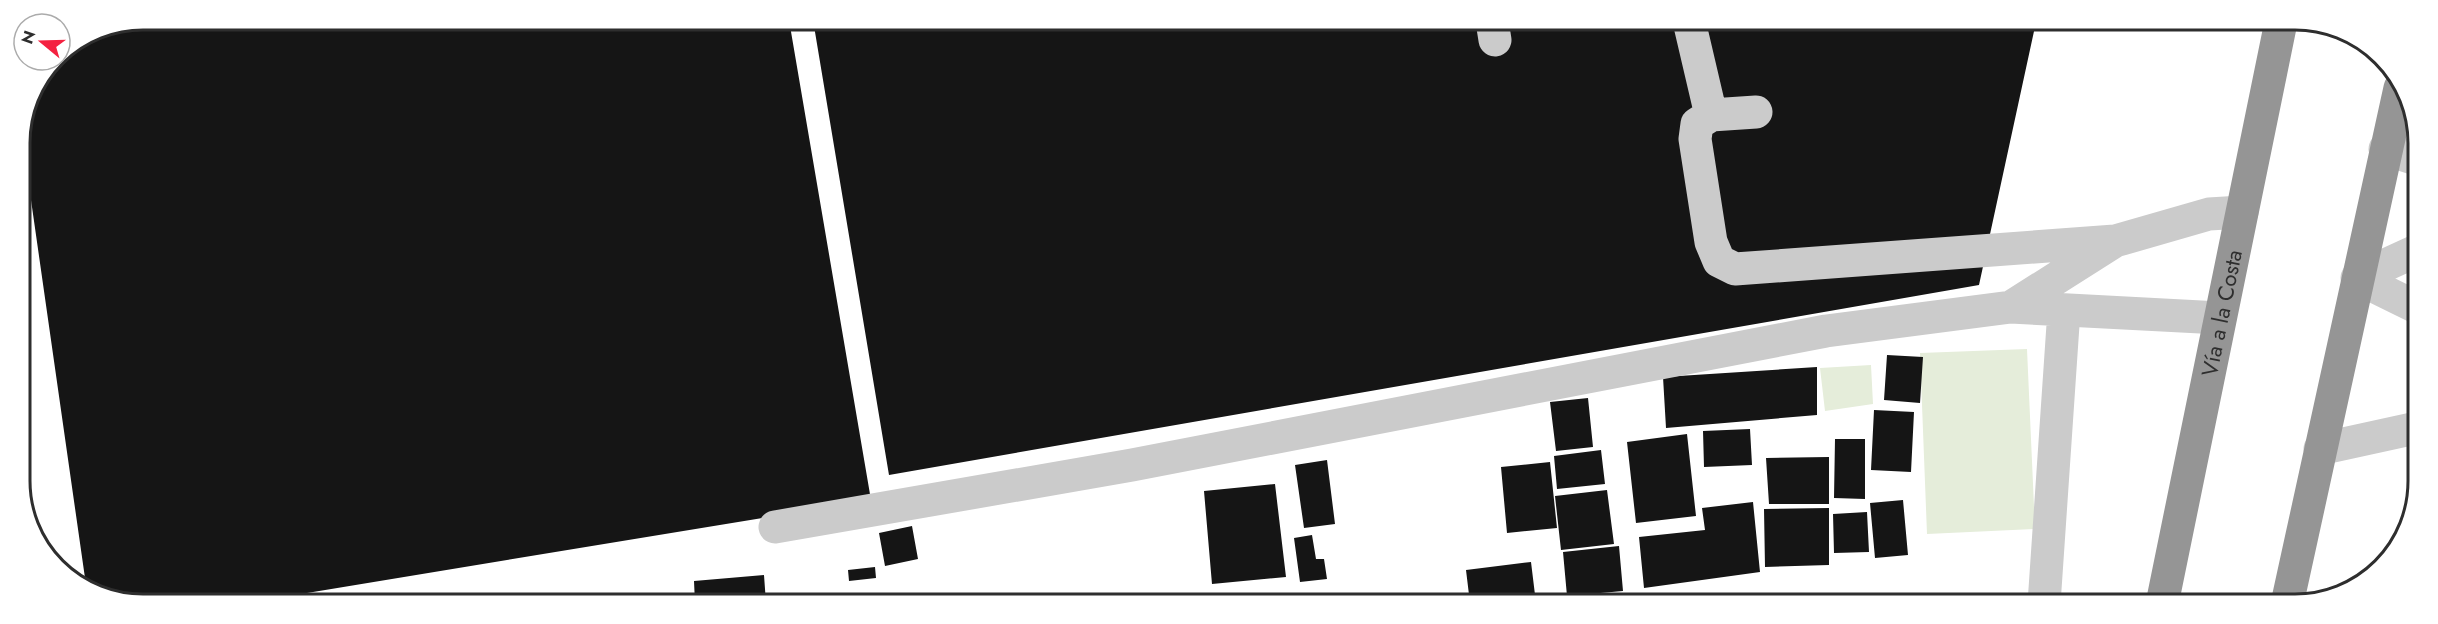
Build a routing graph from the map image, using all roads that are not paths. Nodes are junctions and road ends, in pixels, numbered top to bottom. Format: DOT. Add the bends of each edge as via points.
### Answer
graph roads {
  1 [pos="1691,30"];
  2 [pos="2279,30"];
  3 [pos="2398,97"];
  4 [pos="1756,112"];
  5 [pos="1711,115"];
  6 [pos="2385,149"];
  7 [pos="2408,156"];
  8 [pos="2242,212"];
  9 [pos="2115,241"];
  10 [pos="2408,255"];
  11 [pos="2357,278"];
  12 [pos="2408,303"];
  13 [pos="2011,307"];
  14 [pos="2064,310"];
  15 [pos="2220,318"];
  16 [pos="2408,430"];
  17 [pos="2320,449"];
  18 [pos="775,527"];
  19 [pos="2045,594"];
  20 [pos="2164,594"];
  21 [pos="2290,594"];
  1 -- 5 [label="street"];
  2 -- 8 [label="highway, Vía a la Costa"];
  3 -- 6 [label="highway"];
  4 -- 5 [label="street"];
  5 -- 9 [label="street" via="1697,124 1695,139 1711,242 1719,261 1735,269"];
  6 -- 7 [label="street"];
  6 -- 11 [label="highway"];
  8 -- 9 [label="street" via="2209,214"];
  8 -- 15 [label="highway, Vía a la Costa"];
  9 -- 13 [label="street"];
  10 -- 11 [label="street"];
  11 -- 12 [label="street"];
  11 -- 17 [label="highway"];
  13 -- 14 [label="street"];
  13 -- 18 [label="street" via="1826,331 1132,465"];
  14 -- 15 [label="street"];
  14 -- 19 [label="street"];
  15 -- 20 [label="highway, Vía a la Costa"];
  16 -- 17 [label="street"];
  17 -- 21 [label="highway"];
}
